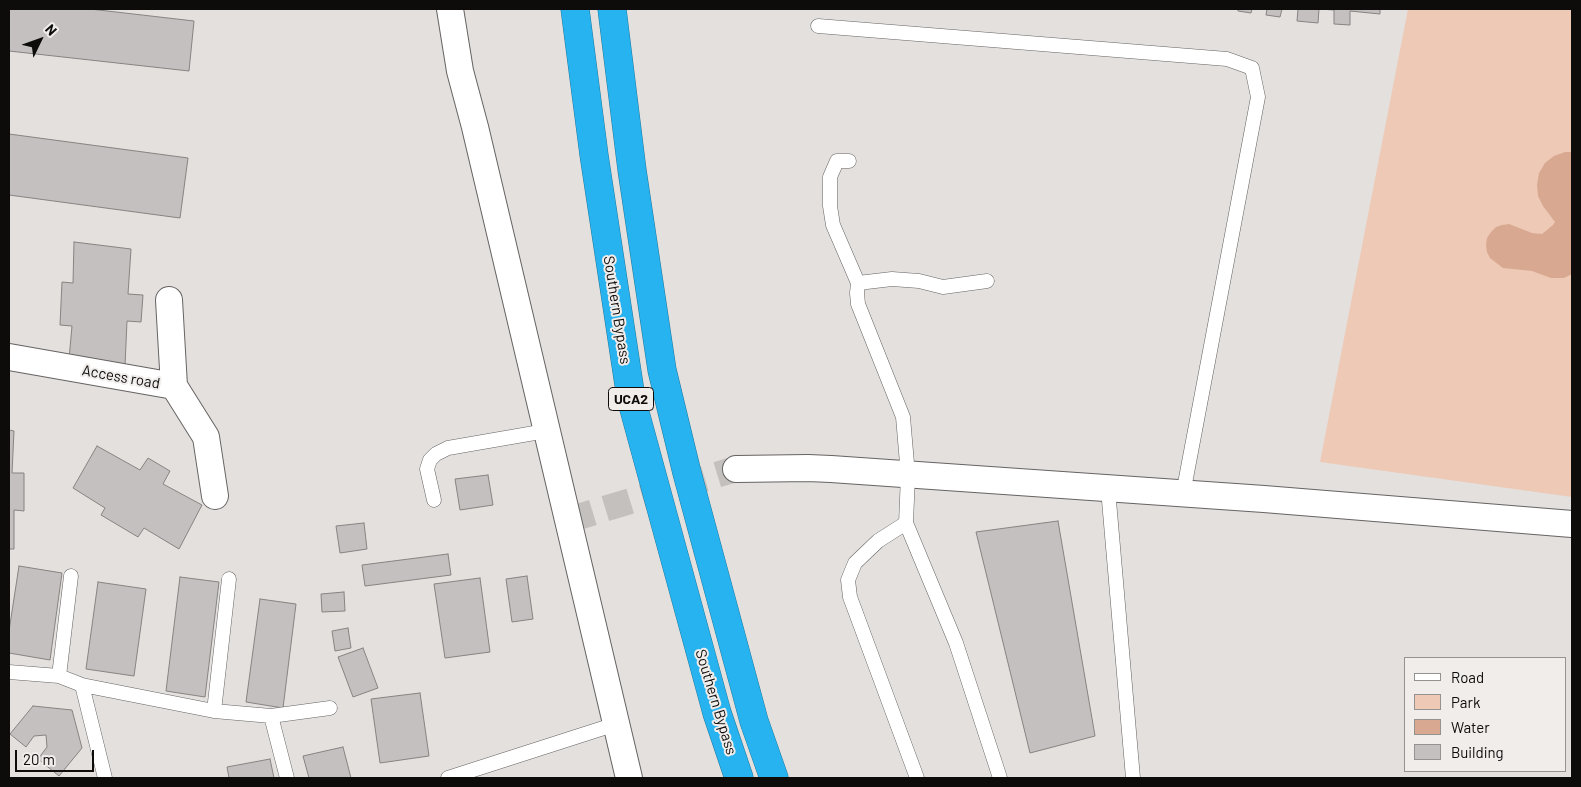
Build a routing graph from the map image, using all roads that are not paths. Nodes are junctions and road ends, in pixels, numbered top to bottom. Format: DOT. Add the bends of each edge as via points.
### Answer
graph roads {
  1 [pos="450,9"];
  2 [pos="576,9"];
  3 [pos="612,9"];
  4 [pos="818,26"];
  5 [pos="849,161"];
  6 [pos="987,281"];
  7 [pos="858,283"];
  8 [pos="168,300"];
  9 [pos="9,357"];
  10 [pos="174,386"];
  11 [pos="546,430"];
  12 [pos="736,470"];
  13 [pos="908,475"];
  14 [pos="1108,489"];
  15 [pos="1183,494"];
  16 [pos="215,496"];
  17 [pos="434,500"];
  18 [pos="906,523"];
  19 [pos="1572,524"];
  20 [pos="71,576"];
  21 [pos="229,579"];
  22 [pos="9,672"];
  23 [pos="59,676"];
  24 [pos="82,685"];
  25 [pos="330,708"];
  26 [pos="214,711"];
  27 [pos="271,716"];
  28 [pos="616,724"];
  29 [pos="106,778"];
  30 [pos="287,778"];
  31 [pos="448,778"];
  32 [pos="629,778"];
  33 [pos="739,778"];
  34 [pos="774,778"];
  35 [pos="917,778"];
  36 [pos="1000,778"];
  37 [pos="1133,778"];
  1 -- 11 [label="street" via="460,71"];
  2 -- 33 [label="highway, Southern Bypass / UCA2" via="594,155 631,398 717,713"];
  3 -- 34 [label="highway, Southern Bypass / UCA2" via="662,370 754,720"];
  4 -- 15 [label="lane" via="1182,54 1227,59 1252,68 1258,97"];
  5 -- 7 [label="lane" via="837,161 830,177 830,206 833,225"];
  6 -- 7 [label="lane" via="943,287 892,279"];
  7 -- 13 [label="lane" via="858,304 903,417"];
  8 -- 10 [label="street"];
  9 -- 10 [label="street, Access road"];
  10 -- 16 [label="street, Access road" via="206,437"];
  11 -- 17 [label="lane" via="448,448 436,454 427,469"];
  11 -- 28 [label="street"];
  12 -- 13 [label="street" via="808,468"];
  13 -- 14 [label="street"];
  13 -- 18 [label="lane"];
  14 -- 15 [label="street"];
  14 -- 37 [label="lane"];
  15 -- 19 [label="street"];
  18 -- 35 [label="lane" via="878,541 855,562 848,580 850,597"];
  18 -- 36 [label="lane" via="956,644"];
  20 -- 23 [label="lane"];
  21 -- 26 [label="lane"];
  22 -- 23 [label="lane"];
  23 -- 24 [label="lane"];
  24 -- 26 [label="lane"];
  24 -- 29 [label="lane"];
  25 -- 27 [label="lane"];
  26 -- 27 [label="lane"];
  27 -- 30 [label="lane"];
  28 -- 31 [label="lane"];
  28 -- 32 [label="street"];
}
